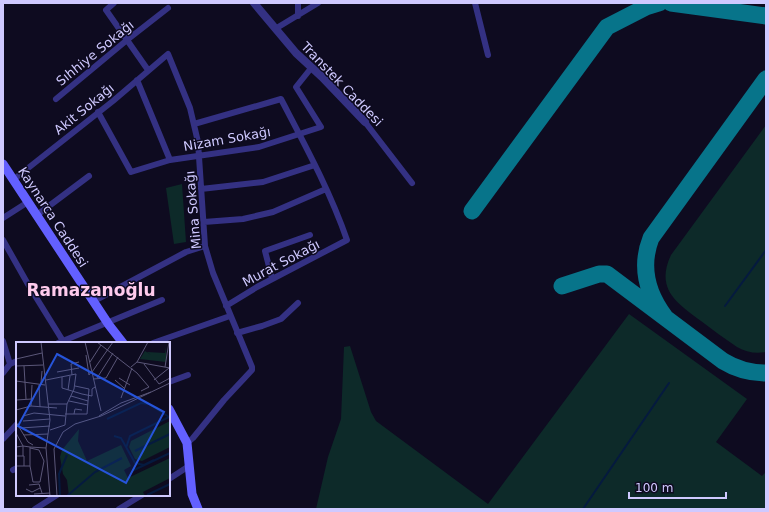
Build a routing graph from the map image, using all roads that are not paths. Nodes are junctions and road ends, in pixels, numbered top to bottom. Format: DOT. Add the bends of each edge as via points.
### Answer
graph roads {
  1 [pos="114,3"];
  2 [pos="254,3"];
  3 [pos="298,3"];
  4 [pos="318,3"];
  5 [pos="475,3"];
  6 [pos="168,8"];
  7 [pos="298,16"];
  8 [pos="275,29"];
  9 [pos="127,40"];
  10 [pos="168,54"];
  11 [pos="488,55"];
  12 [pos="312,67"];
  13 [pos="148,70"];
  14 [pos="137,80"];
  15 [pos="56,99"];
  16 [pos="98,112"];
  17 [pos="365,122"];
  18 [pos="194,124"];
  19 [pos="300,134"];
  20 [pos="199,155"];
  21 [pos="170,160"];
  22 [pos="3,164"];
  23 [pos="315,165"];
  24 [pos="89,176"];
  25 [pos="13,180"];
  26 [pos="412,183"];
  27 [pos="202,189"];
  28 [pos="326,189"];
  29 [pos="28,202"];
  30 [pos="37,215"];
  31 [pos="3,218"];
  32 [pos="204,222"];
  33 [pos="310,235"];
  34 [pos="3,240"];
  35 [pos="205,246"];
  36 [pos="272,278"];
  37 [pos="162,300"];
  38 [pos="94,301"];
  39 [pos="298,303"];
  40 [pos="226,306"];
  41 [pos="230,316"];
  42 [pos="108,322"];
  43 [pos="237,333"];
  44 [pos="3,341"];
  45 [pos="60,342"];
  46 [pos="122,342"];
  47 [pos="156,342"];
  48 [pos="16,361"];
  49 [pos="10,364"];
  50 [pos="3,373"];
  51 [pos="188,375"];
  52 [pos="170,382"];
  53 [pos="172,423"];
  54 [pos="16,425"];
  55 [pos="3,438"];
  56 [pos="187,443"];
  57 [pos="190,466"];
  58 [pos="170,478"];
  59 [pos="56,496"];
  60 [pos="140,496"];
  61 [pos="35,509"];
  62 [pos="119,509"];
  63 [pos="198,509"];
  1 -- 9 [label="street" via="106,10"];
  2 -- 8 [label="street, Transtek Caddesi"];
  3 -- 7 [label="street"];
  4 -- 7 [label="street"];
  5 -- 11 [label="street"];
  6 -- 9 [label="street, Sıhhiye Sokağı"];
  7 -- 8 [label="street"];
  8 -- 12 [label="street, Transtek Caddesi"];
  9 -- 13 [label="street"];
  9 -- 15 [label="street, Sıhhiye Sokağı"];
  10 -- 13 [label="street, Akit Sokağı"];
  10 -- 18 [label="street, Mina Sokağı"];
  12 -- 17 [label="street, Transtek Caddesi"];
  12 -- 19 [label="street, Nizam Sokağı" via="296,87 321,127"];
  13 -- 14 [label="street, Akit Sokağı"];
  14 -- 16 [label="street, Akit Sokağı"];
  14 -- 21 [label="street"];
  16 -- 21 [label="street, Nizam Sokağı" via="131,172"];
  16 -- 25 [label="street, Akit Sokağı"];
  17 -- 26 [label="street, Transtek Caddesi"];
  18 -- 19 [label="street" via="281,99"];
  18 -- 20 [label="street, Mina Sokağı"];
  19 -- 20 [label="street, Nizam Sokağı" via="259,147"];
  19 -- 23 [label="street"];
  20 -- 21 [label="street, Nizam Sokağı"];
  20 -- 27 [label="street, Mina Sokağı"];
  22 -- 25 [label="main road, Kaynarca Caddesi"];
  23 -- 27 [label="street" via="263,182"];
  23 -- 28 [label="street"];
  24 -- 30 [label="street"];
  25 -- 29 [label="main road, Kaynarca Caddesi"];
  27 -- 32 [label="street, Mina Sokağı"];
  28 -- 32 [label="street" via="273,212 243,219"];
  28 -- 36 [label="street, Murat Sokağı" via="347,240"];
  29 -- 30 [label="main road, Kaynarca Caddesi"];
  29 -- 31 [label="street"];
  30 -- 38 [label="main road, Kaynarca Caddesi"];
  32 -- 35 [label="street, Mina Sokağı"];
  33 -- 36 [label="street" via="265,251"];
  34 -- 45 [label="street"];
  35 -- 38 [label="street" via="186,252"];
  35 -- 40 [label="street, Mina Sokağı"];
  36 -- 40 [label="street, Murat Sokağı"];
  37 -- 42 [label="street"];
  38 -- 42 [label="main road, Kaynarca Caddesi"];
  39 -- 43 [label="street" via="281,318"];
  40 -- 41 [label="street, Mina Sokağı"];
  41 -- 43 [label="street, Mina Sokağı"];
  41 -- 47 [label="street"];
  42 -- 45 [label="street"];
  42 -- 46 [label="main road, Kaynarca Caddesi"];
  43 -- 56 [label="street, Mina Sokağı" via="252,370"];
  44 -- 49 [label="street"];
  48 -- 49 [label="street"];
  49 -- 50 [label="street"];
  51 -- 52 [label="street"];
  53 -- 56 [label="main road"];
  54 -- 55 [label="street"];
  56 -- 57 [label="main road"];
  57 -- 58 [label="street"];
  57 -- 63 [label="main road" via="192,494"];
  59 -- 61 [label="street"];
  60 -- 62 [label="street"];
}
